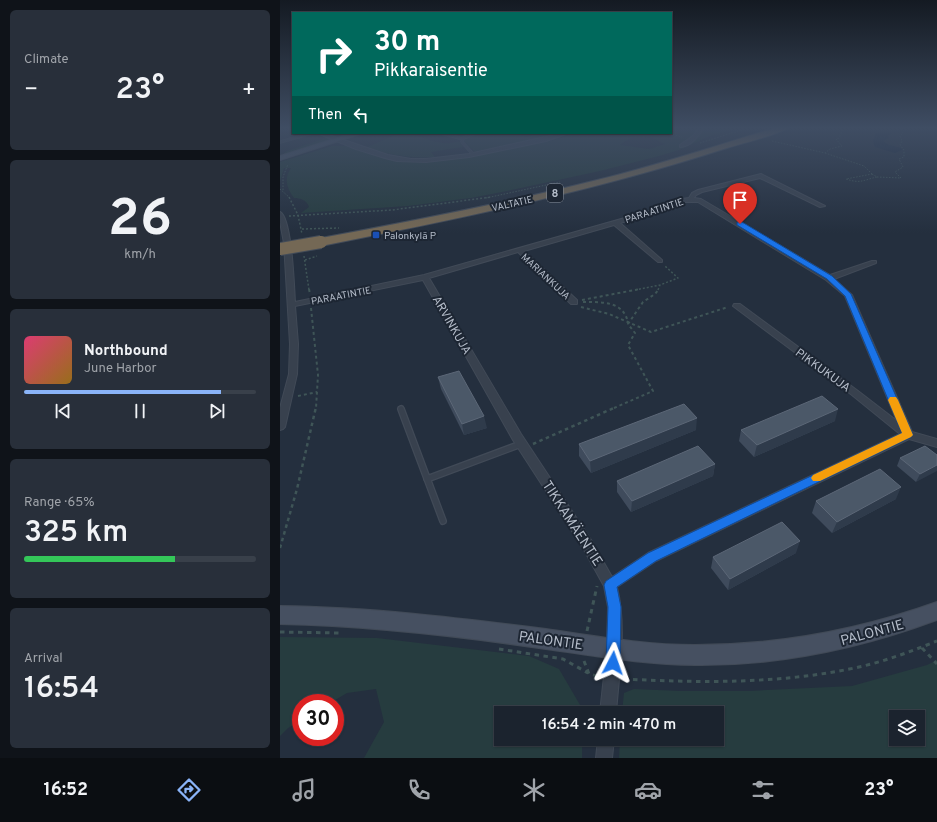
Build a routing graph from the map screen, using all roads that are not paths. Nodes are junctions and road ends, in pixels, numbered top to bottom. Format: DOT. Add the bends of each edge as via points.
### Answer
graph roads {
  1 [pos="668,162"];
  2 [pos="692,199"];
  3 [pos="822,206"];
  4 [pos="281,216"];
  5 [pos="615,222"];
  6 [pos="280,249"];
  7 [pos="519,250"];
  8 [pos="660,261"];
  9 [pos="874,262"];
  10 [pos="425,277"];
  11 [pos="829,278"];
  12 [pos="574,302"];
  13 [pos="291,305"];
  14 [pos="737,306"];
  15 [pos="480,372"];
  16 [pos="401,409"];
  17 [pos="282,414"];
  18 [pos="280,427"];
  19 [pos="908,435"];
  20 [pos="937,443"];
  21 [pos="523,446"];
  22 [pos="427,479"];
  23 [pos="443,521"];
  24 [pos="610,585"];
  25 [pos="937,611"];
  26 [pos="280,615"];
  27 [pos="614,648"];
  28 [pos="609,706"];
  29 [pos="605,746"];
  30 [pos="604,758"];
  1 -- 6 [label="highway, VALTATIE / 8, bridge" via="559,192 445,218"];
  2 -- 3 [label="street" via="694,194 700,191 761,176"];
  2 -- 5 [label="street, PARAATINTIE"];
  2 -- 11 [label="street, PARAATINTIE" via="704,203"];
  4 -- 13 [label="street" via="287,243"];
  5 -- 7 [label="street, PARAATINTIE"];
  5 -- 8 [label="street"];
  7 -- 10 [label="street, PARAATINTIE"];
  7 -- 12 [label="street, MARIANKUJA"];
  9 -- 11 [label="street"];
  10 -- 13 [label="street, PARAATINTIE"];
  10 -- 15 [label="street, ARVINKUJA"];
  11 -- 19 [label="street, PARAATINTIE" via="848,295"];
  13 -- 17 [label="street" via="293,374"];
  14 -- 19 [label="street, PIKKUKUJA"];
  15 -- 21 [label="street, TIKKAMÄENTIE"];
  16 -- 22 [label="lane"];
  17 -- 18 [label="street"];
  19 -- 20 [label="street"];
  19 -- 24 [label="street" via="652,557"];
  21 -- 22 [label="lane"];
  21 -- 24 [label="street, TIKKAMÄENTIE" via="595,556"];
  22 -- 23 [label="lane"];
  24 -- 27 [label="street, TIKKAMÄENTIE" via="615,607"];
  25 -- 27 [label="street, PALONTIE" via="872,634 770,652 714,655"];
  26 -- 27 [label="street, PALONTIE" via="418,622"];
  27 -- 28 [label="street, TIKKAMÄENTIE"];
  29 -- 30 [label="street"];
}
